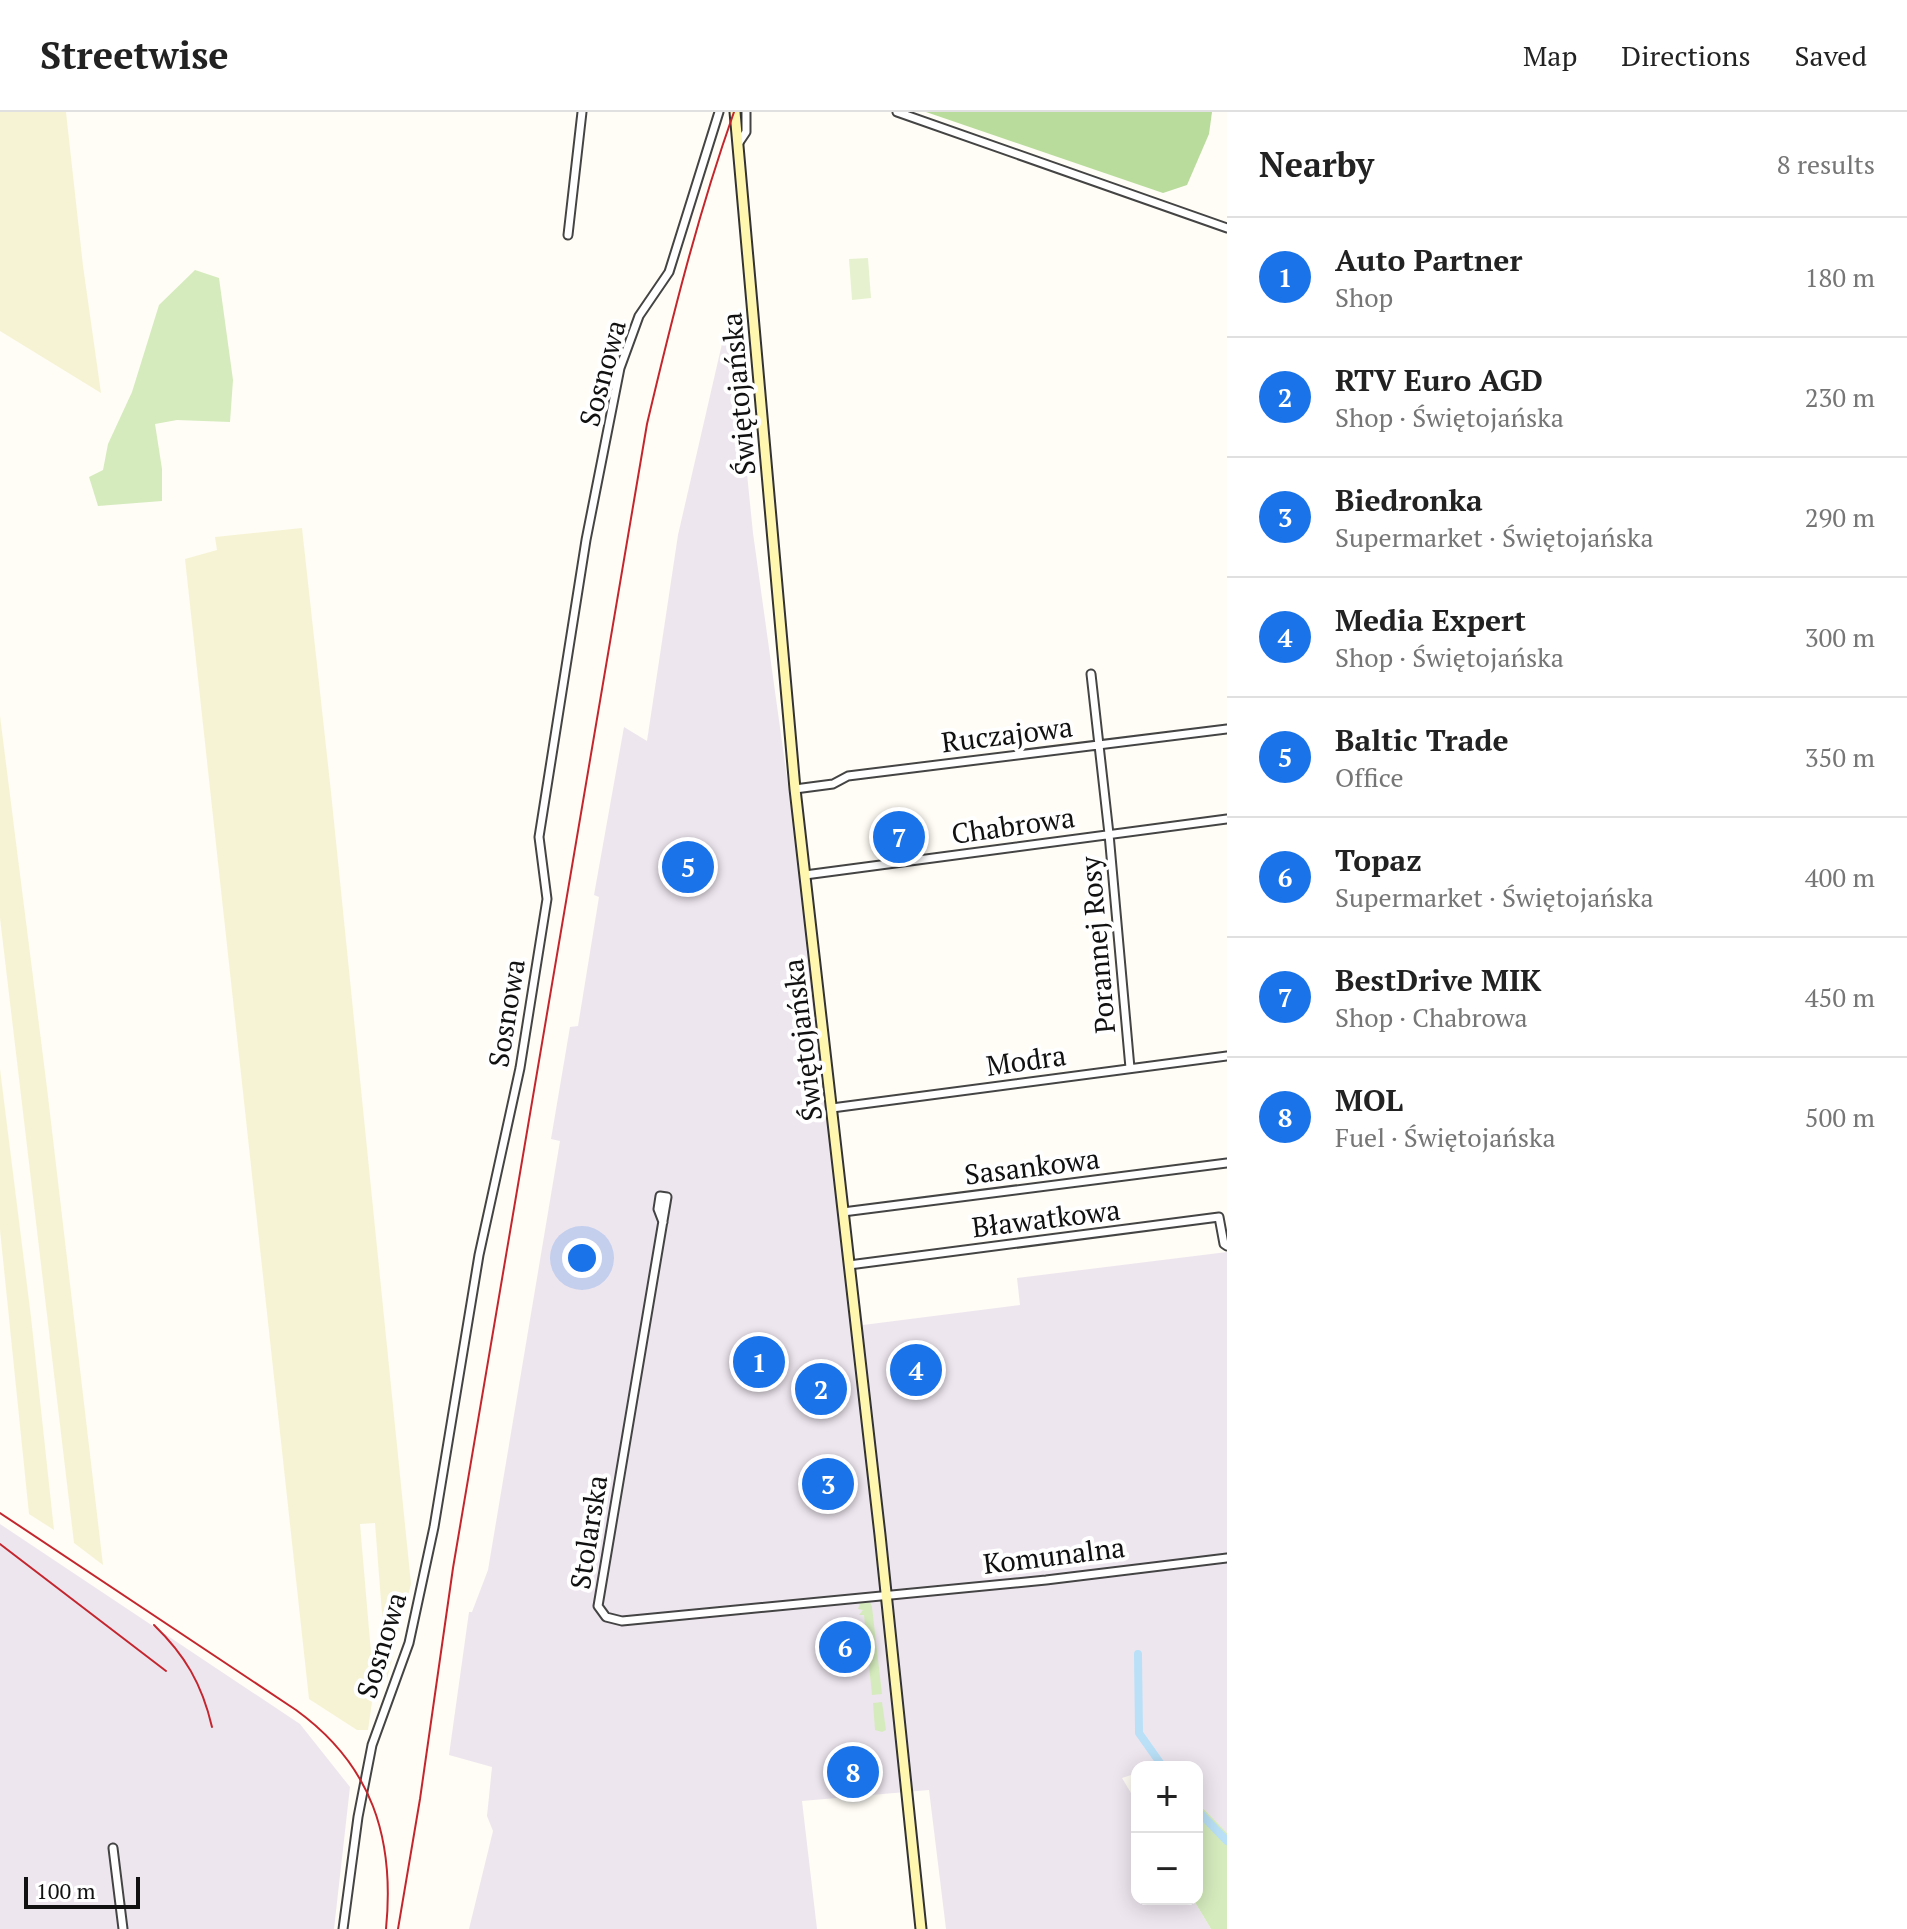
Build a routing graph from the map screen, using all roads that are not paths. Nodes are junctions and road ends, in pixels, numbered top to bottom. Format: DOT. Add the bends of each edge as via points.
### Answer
graph roads {
  1 [pos="582,112"];
  2 [pos="719,112"];
  3 [pos="735,112"];
  4 [pos="746,112"];
  5 [pos="897,112"];
  6 [pos="738,144"];
  7 [pos="1227,228"];
  8 [pos="568,235"];
  9 [pos="1091,674"];
  10 [pos="1227,729"];
  11 [pos="1099,744"];
  12 [pos="795,789"];
  13 [pos="1227,819"];
  14 [pos="1109,834"];
  15 [pos="805,875"];
  16 [pos="1227,1056"];
  17 [pos="1130,1068"];
  18 [pos="832,1108"];
  19 [pos="1227,1163"];
  20 [pos="843,1212"];
  21 [pos="663,1222"];
  22 [pos="1227,1246"];
  23 [pos="849,1265"];
  24 [pos="1227,1558"];
  25 [pos="886,1596"];
  26 [pos="113,1848"];
  27 [pos="123,1929"];
  28 [pos="343,1929"];
  29 [pos="921,1929"];
  1 -- 8 [label="street"];
  2 -- 28 [label="street, Sosnowa" via="669,272 639,316 620,368 586,540 539,837 547,899 520,1068 479,1255 434,1527 409,1643 372,1745"];
  3 -- 6 [label="street, Świętojańska"];
  4 -- 6 [label="street, Świętojańska" via="746,132"];
  5 -- 7 [label="street"];
  6 -- 12 [label="street, Świętojańska"];
  9 -- 11 [label="street, Porannej Rosy"];
  10 -- 11 [label="street, Ruczajowa"];
  11 -- 12 [label="street, Ruczajowa" via="848,776 833,784"];
  11 -- 14 [label="street, Porannej Rosy"];
  12 -- 15 [label="street, Świętojańska"];
  13 -- 14 [label="street, Chabrowa"];
  14 -- 15 [label="street, Chabrowa"];
  14 -- 17 [label="street, Porannej Rosy"];
  15 -- 18 [label="street, Świętojańska"];
  16 -- 17 [label="street, Modra"];
  17 -- 18 [label="street, Modra"];
  18 -- 20 [label="street, Świętojańska"];
  19 -- 20 [label="street, Sasankowa"];
  20 -- 23 [label="street, Świętojańska"];
  21 -- 25 [label="street, Stolarska" via="598,1606 606,1617 622,1621"];
  22 -- 23 [label="street, Bławatkowa" via="1219,1217"];
  23 -- 25 [label="street, Świętojańska"];
  24 -- 25 [label="street, Komunalna"];
  25 -- 29 [label="street, Świętojańska"];
  26 -- 27 [label="street"];
}
